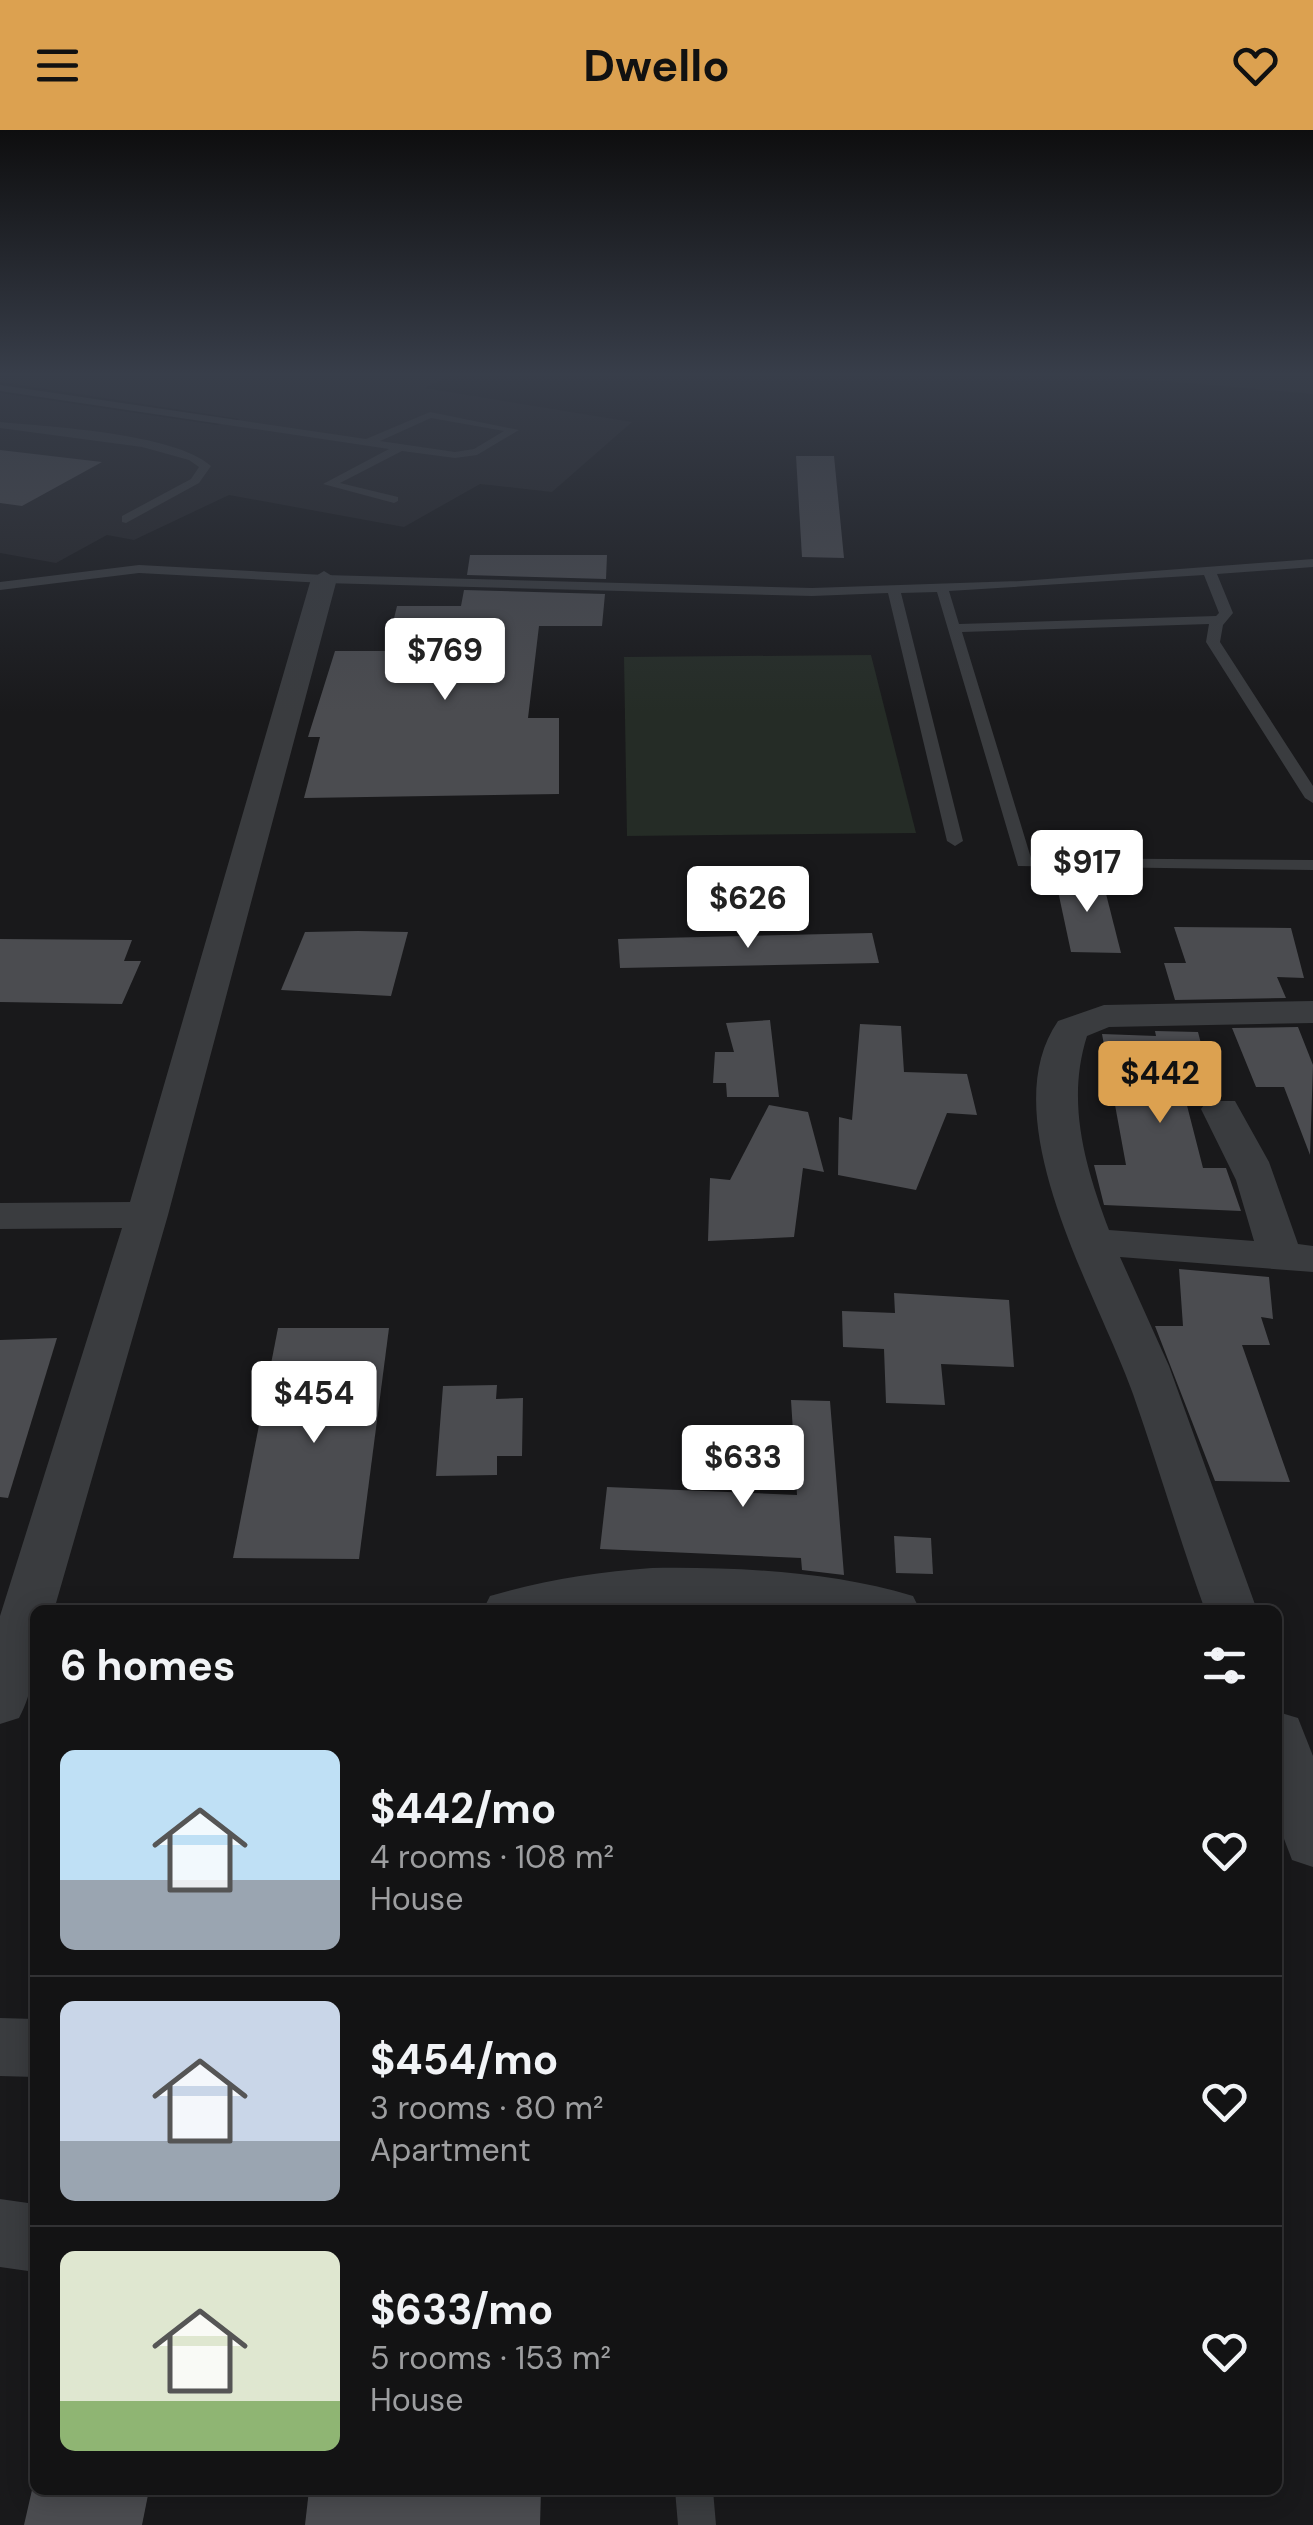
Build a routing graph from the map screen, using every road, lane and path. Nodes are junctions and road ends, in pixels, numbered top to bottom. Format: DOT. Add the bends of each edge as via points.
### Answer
graph roads {
  1 [pos="181,489"];
  2 [pos="348,489"];
  3 [pos="394,500"];
  4 [pos="126,519"];
  5 [pos="1313,562"];
  6 [pos="1209,572"];
  7 [pos="324,579"];
  8 [pos="942,588"];
  9 [pos="0,589"];
  10 [pos="894,590"];
  11 [pos="1220,620"];
  12 [pos="954,628"];
  13 [pos="1313,798"];
  14 [pos="955,841"];
  15 [pos="1313,866"];
  16 [pos="1313,1012"];
  17 [pos="1220,1109"];
  18 [pos="147,1215"];
  19 [pos="0,1216"];
  20 [pos="1089,1241"];
  21 [pos="1296,1258"];
  22 [pos="38,1605"];
  23 [pos="526,1605"];
  24 [pos="870,1605"];
  25 [pos="1228,1605"];
  26 [pos="30,1634"];
  27 [pos="14,1691"];
  28 [pos="1282,1746"];
  29 [pos="1313,1843"];
  30 [pos="0,2047"];
  31 [pos="30,2048"];
  32 [pos="0,2232"];
  33 [pos="30,2237"];
  34 [pos="694,2495"];
  35 [pos="696,2525"];
  1 -- 4 [label="lane"];
  2 -- 3 [label="lane"];
  5 -- 6 [label="lane"];
  6 -- 8 [label="lane"];
  6 -- 11 [label="lane" via="1224,602"];
  7 -- 9 [label="lane" via="196,573"];
  7 -- 10 [label="lane"];
  7 -- 18 [label="street"];
  8 -- 10 [label="lane"];
  8 -- 12 [label="lane"];
  10 -- 14 [label="lane"];
  11 -- 12 [label="lane"];
  11 -- 13 [label="lane" via="1213,642"];
  12 -- 15 [label="lane" via="1024,863"];
  16 -- 20 [label="street" via="1104,1016 1071,1029 1055,1065 1056,1100"];
  17 -- 21 [label="street"];
  18 -- 19 [label="street"];
  18 -- 22 [label="street"];
  20 -- 21 [label="street"];
  20 -- 25 [label="street" via="1146,1366"];
  23 -- 24 [label="street" via="633,1586 827,1596"];
  26 -- 27 [label="street"];
  28 -- 29 [label="street"];
  30 -- 31 [label="street"];
  32 -- 33 [label="street"];
  34 -- 35 [label="lane"];
}
